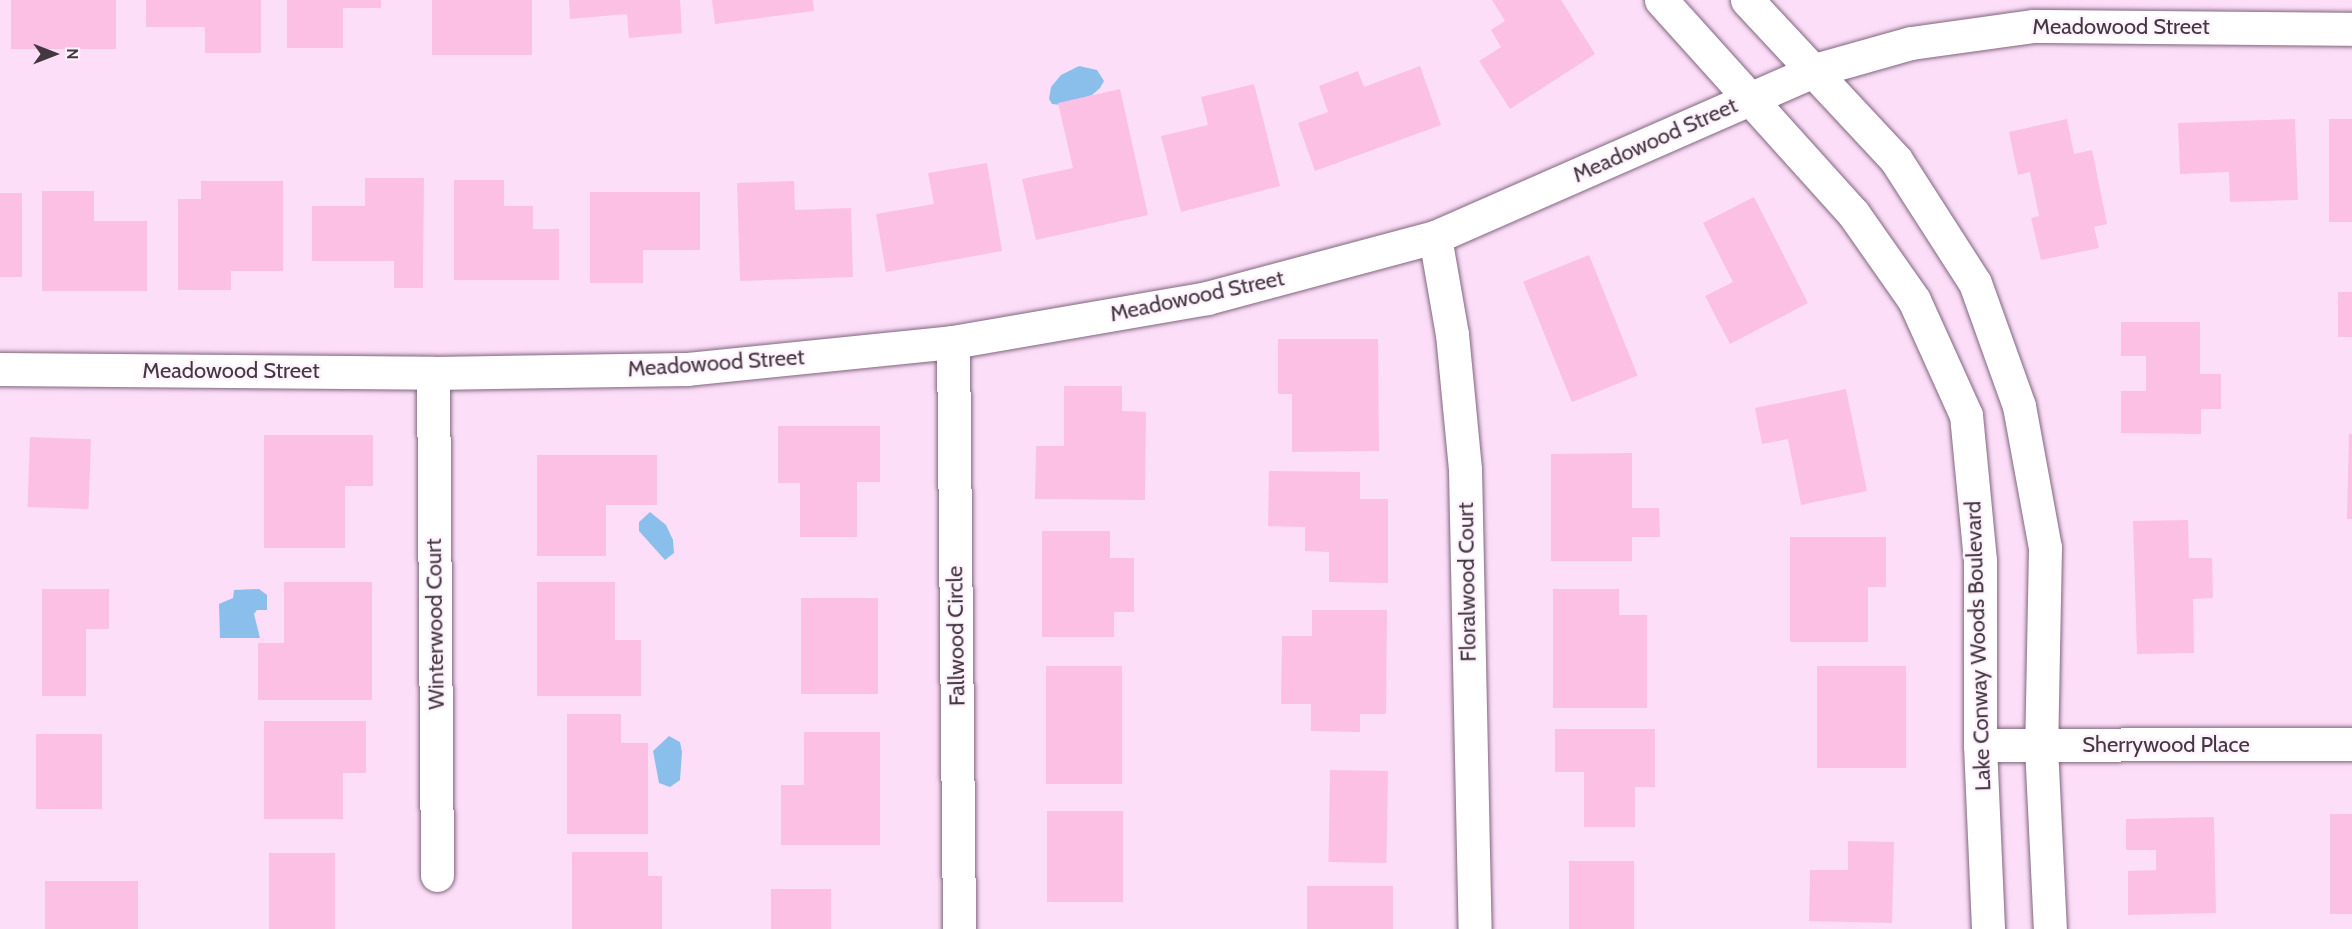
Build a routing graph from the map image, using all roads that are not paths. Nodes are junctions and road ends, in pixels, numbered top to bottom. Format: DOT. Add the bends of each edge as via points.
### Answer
graph roads {
  1 [pos="1661,0"];
  2 [pos="1747,0"];
  3 [pos="2352,29"];
  4 [pos="1815,70"];
  5 [pos="1752,98"];
  6 [pos="1435,237"];
  7 [pos="953,342"];
  8 [pos="0,369"];
  9 [pos="433,373"];
  10 [pos="1980,744"];
  11 [pos="2352,744"];
  12 [pos="2041,747"];
  13 [pos="437,875"];
  14 [pos="959,929"];
  15 [pos="1475,929"];
  16 [pos="1988,929"];
  17 [pos="2050,929"];
  1 -- 5 [label="street, Lake Conway Woods Boulevard"];
  2 -- 4 [label="street"];
  3 -- 4 [label="street, Meadowood Street" via="2034,26 1911,43"];
  4 -- 5 [label="street, Meadowood Street"];
  4 -- 12 [label="street" via="1896,160 1975,283 2019,406 2045,547"];
  5 -- 6 [label="street, Meadowood Street"];
  5 -- 10 [label="street, Lake Conway Woods Boulevard" via="1853,213 1914,300 1966,415 1980,560"];
  6 -- 7 [label="street, Meadowood Street" via="1207,298"];
  6 -- 15 [label="street, Floralwood Court" via="1452,334 1465,470"];
  7 -- 9 [label="street, Meadowood Street" via="687,369"];
  7 -- 14 [label="street, Fallwood Circle"];
  8 -- 9 [label="street, Meadowood Street"];
  9 -- 13 [label="street, Winterwood Court"];
  10 -- 12 [label="street, Sherrywood Place"];
  10 -- 16 [label="street, Lake Conway Woods Boulevard"];
  11 -- 12 [label="street, Sherrywood Place"];
  12 -- 17 [label="street"];
}
